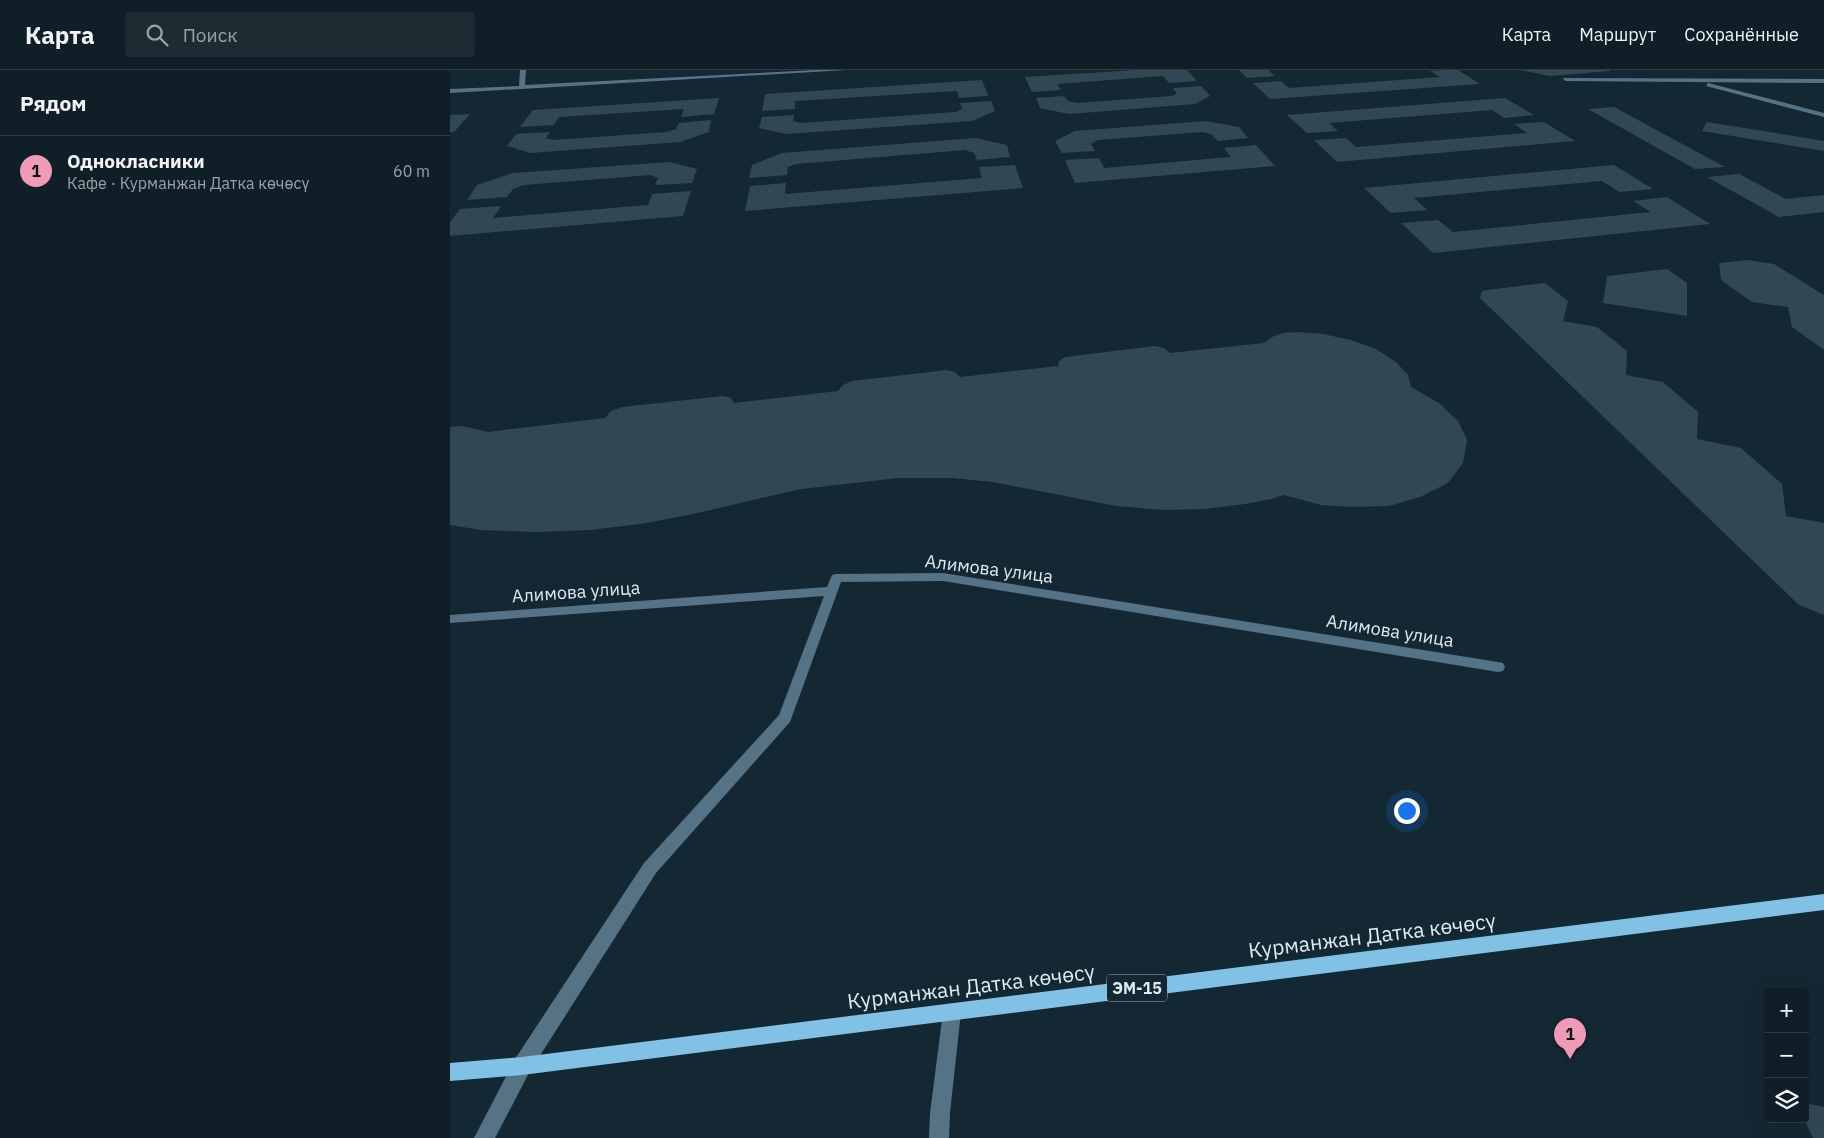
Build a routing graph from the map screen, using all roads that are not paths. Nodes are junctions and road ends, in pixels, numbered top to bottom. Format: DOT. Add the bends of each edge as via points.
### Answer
graph roads {
  1 [pos="523,70"];
  2 [pos="844,70"];
  3 [pos="1565,79"];
  4 [pos="1690,81"];
  5 [pos="1800,81"];
  6 [pos="1824,81"];
  7 [pos="1824,87"];
  8 [pos="522,88"];
  9 [pos="450,91"];
  10 [pos="1824,115"];
  11 [pos="832,591"];
  12 [pos="450,619"];
  13 [pos="1498,666"];
  14 [pos="1824,902"];
  15 [pos="952,1012"];
  16 [pos="522,1066"];
  17 [pos="450,1072"];
  18 [pos="484,1138"];
  19 [pos="939,1138"];
  1 -- 8 [label="street"];
  2 -- 8 [label="street"];
  3 -- 4 [label="street"];
  4 -- 5 [label="street"];
  4 -- 10 [label="street"];
  5 -- 6 [label="street"];
  5 -- 7 [label="street"];
  8 -- 9 [label="street"];
  11 -- 12 [label="street, Алимова улица"];
  11 -- 13 [label="street, Алимова улица" via="836,578 943,577"];
  11 -- 16 [label="street" via="785,718 650,868"];
  14 -- 15 [label="main road, Курманжан Датка көчөсү / ЭМ-15"];
  15 -- 16 [label="main road, Курманжан Датка көчөсү / ЭМ-15"];
  15 -- 19 [label="street"];
  16 -- 17 [label="main road, Курманжан Датка көчөсү / ЭМ-15"];
  16 -- 18 [label="street"];
}
